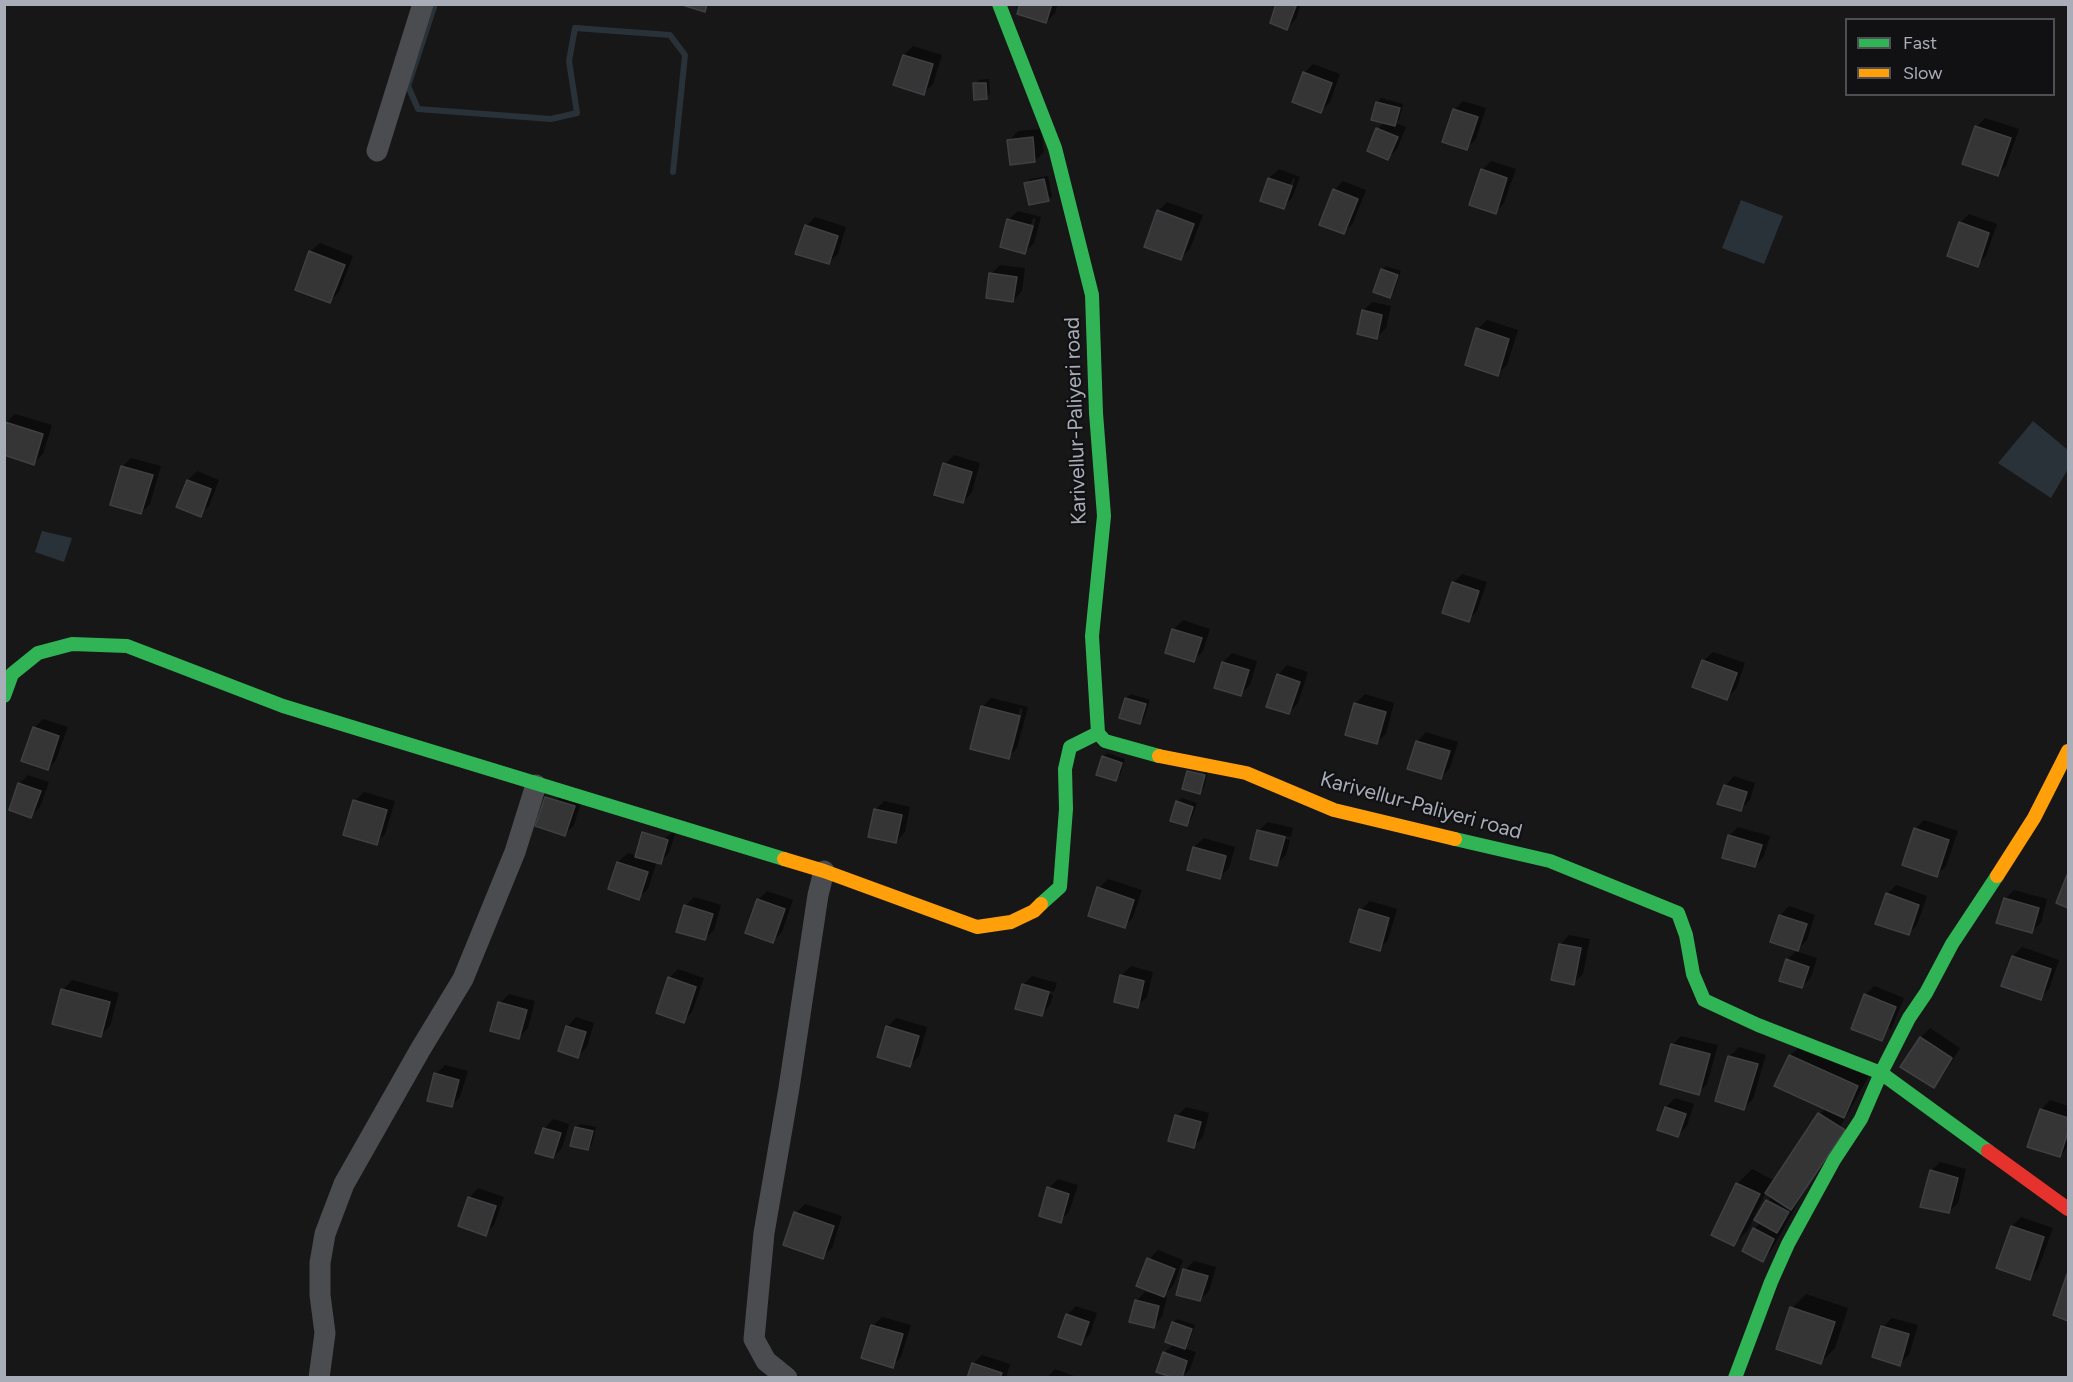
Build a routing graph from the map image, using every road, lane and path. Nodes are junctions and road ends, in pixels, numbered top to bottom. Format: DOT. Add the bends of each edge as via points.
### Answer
graph roads {
  1 [pos="423,4"];
  2 [pos="999,4"];
  3 [pos="377,151"];
  4 [pos="4,696"];
  5 [pos="1098,733"];
  6 [pos="2068,751"];
  7 [pos="536,785"];
  8 [pos="824,871"];
  9 [pos="1881,1073"];
  10 [pos="2068,1209"];
  11 [pos="320,1377"];
  12 [pos="787,1377"];
  13 [pos="1735,1377"];
  1 -- 3 [label="street"];
  2 -- 5 [label="street, Karivellur-Paliyeri road" via="1056,148 1092,295 1104,516 1092,636"];
  4 -- 7 [label="street" via="12,674 38,653 72,644 127,646 283,706"];
  5 -- 8 [label="street" via="1070,747 1065,769 1060,887 1034,911 1011,922 977,927"];
  5 -- 9 [label="street, Karivellur-Paliyeri road" via="1105,741 1144,753 1246,773 1334,810 1550,861 1656,903 1678,913 1693,974 1704,1000"];
  6 -- 9 [label="street" via="2034,818 1952,944"];
  7 -- 8 [label="street"];
  7 -- 11 [label="street" via="515,852 463,979 344,1184 325,1234 320,1263 325,1333"];
  8 -- 12 [label="street" via="764,1233 754,1339 766,1361"];
  9 -- 10 [label="street, Karivellur-Paliyeri road"];
  9 -- 13 [label="street" via="1861,1119 1788,1244"];
}
